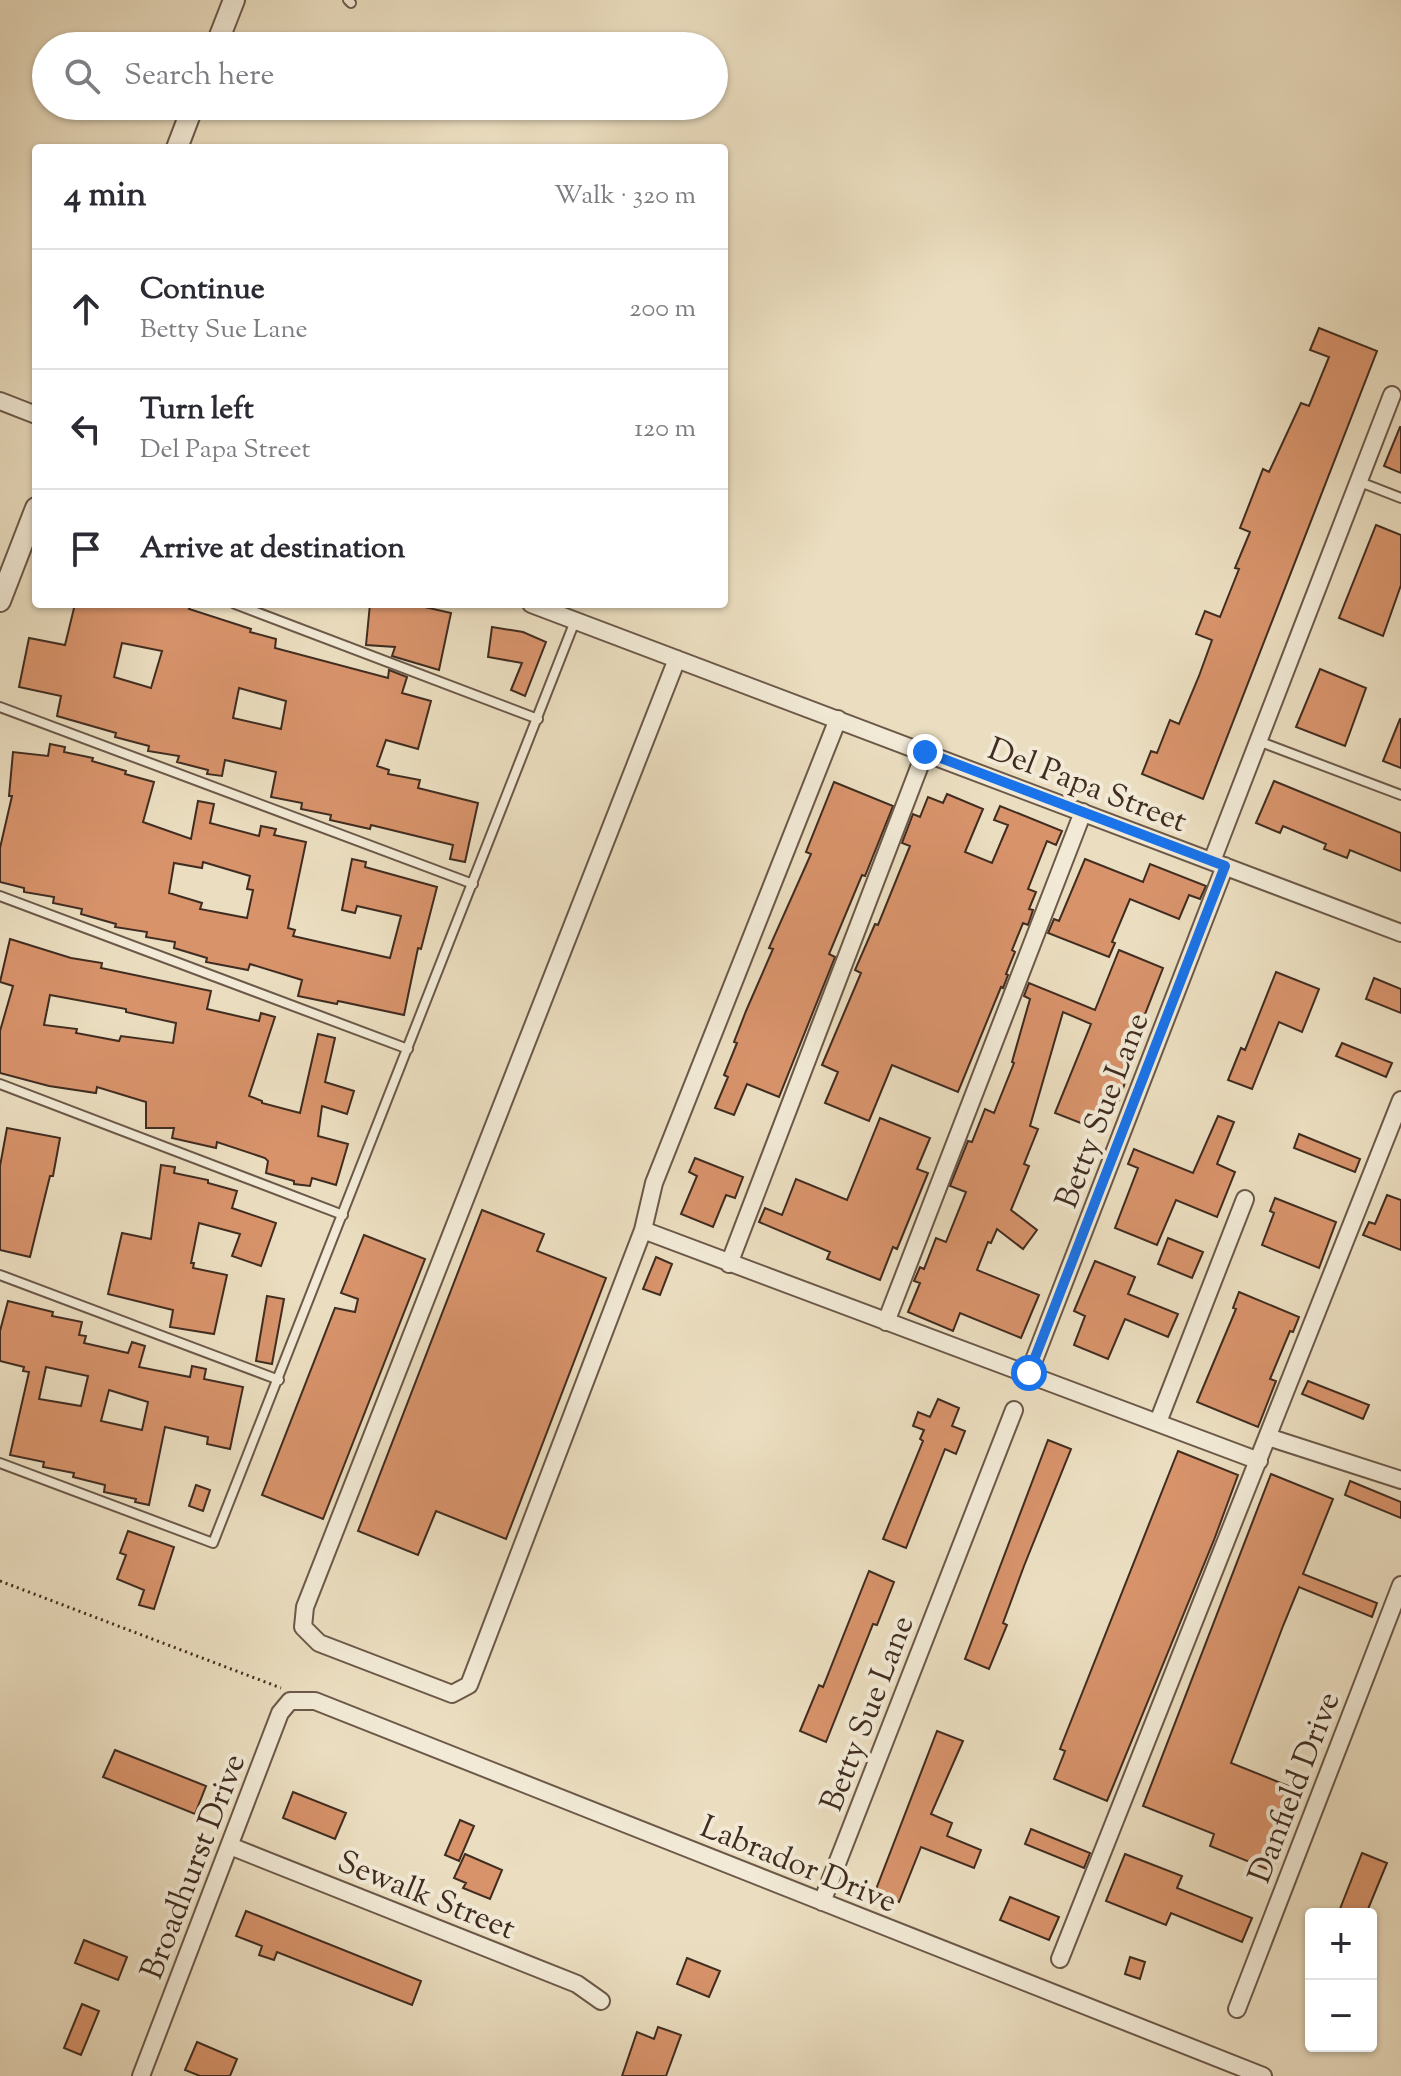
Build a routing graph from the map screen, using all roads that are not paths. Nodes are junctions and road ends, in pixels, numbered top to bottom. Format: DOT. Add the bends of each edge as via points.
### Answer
graph roads {
  1 [pos="234,0"];
  2 [pos="221,32"];
  3 [pos="188,120"];
  4 [pos="179,144"];
  5 [pos="1392,395"];
  6 [pos="0,401"];
  7 [pos="32,413"];
  8 [pos="1360,482"];
  9 [pos="1401,498"];
  10 [pos="32,526"];
  11 [pos="0,601"];
  12 [pos="246,608"];
  13 [pos="541,608"];
  14 [pos="575,621"];
  15 [pos="677,659"];
  16 [pos="0,707"];
  17 [pos="538,719"];
  18 [pos="838,719"];
  19 [pos="1258,741"];
  20 [pos="925,752"];
  21 [pos="1401,795"];
  22 [pos="1083,812"];
  23 [pos="1218,863"];
  24 [pos="473,884"];
  25 [pos="0,896"];
  26 [pos="1401,933"];
  27 [pos="408,1049"];
  28 [pos="0,1084"];
  29 [pos="1401,1100"];
  30 [pos="1245,1199"];
  31 [pos="343,1215"];
  32 [pos="643,1230"];
  33 [pos="729,1264"];
  34 [pos="0,1275"];
  35 [pos="886,1322"];
  36 [pos="1029,1373"];
  37 [pos="279,1380"];
  38 [pos="1014,1410"];
  39 [pos="1158,1422"];
  40 [pos="1268,1437"];
  41 [pos="1259,1461"];
  42 [pos="0,1463"];
  43 [pos="1401,1480"];
  44 [pos="1401,1585"];
  45 [pos="315,1701"];
  46 [pos="230,1846"];
  47 [pos="822,1902"];
  48 [pos="1060,1959"];
  49 [pos="601,2001"];
  50 [pos="1237,2009"];
  51 [pos="1241,2072"];
  52 [pos="141,2076"];
  53 [pos="1263,2076"];
  1 -- 2 [label="street"];
  3 -- 4 [label="street"];
  5 -- 8 [label="street, Betty Sue Lane"];
  6 -- 7 [label="street"];
  8 -- 9 [label="lane"];
  8 -- 19 [label="street, Betty Sue Lane"];
  10 -- 11 [label="street"];
  12 -- 17 [label="lane"];
  13 -- 14 [label="street, Del Papa Street"];
  14 -- 15 [label="street, Del Papa Street"];
  14 -- 17 [label="lane"];
  15 -- 18 [label="street, Del Papa Street"];
  15 -- 32 [label="street" via="305,1607 303,1627 319,1643 452,1694 469,1685"];
  16 -- 24 [label="lane"];
  17 -- 24 [label="lane"];
  18 -- 20 [label="street, Del Papa Street"];
  18 -- 32 [label="street" via="654,1183"];
  19 -- 21 [label="lane"];
  19 -- 23 [label="street, Betty Sue Lane"];
  20 -- 22 [label="street, Del Papa Street"];
  20 -- 33 [label="street"];
  22 -- 23 [label="street, Del Papa Street"];
  22 -- 35 [label="street"];
  23 -- 26 [label="street, Del Papa Street"];
  23 -- 36 [label="street, Betty Sue Lane"];
  24 -- 27 [label="lane"];
  25 -- 27 [label="lane"];
  27 -- 31 [label="lane"];
  28 -- 31 [label="lane"];
  29 -- 40 [label="street"];
  30 -- 39 [label="street"];
  31 -- 37 [label="lane"];
  32 -- 33 [label="street"];
  33 -- 35 [label="street"];
  34 -- 37 [label="lane"];
  35 -- 36 [label="street"];
  36 -- 39 [label="street"];
  37 -- 42 [label="lane" via="213,1543"];
  38 -- 47 [label="street, Betty Sue Lane"];
  39 -- 41 [label="street"];
  40 -- 41 [label="street"];
  40 -- 43 [label="street"];
  41 -- 48 [label="street"];
  44 -- 50 [label="street, Danfield Drive"];
  45 -- 46 [label="street, Broadhurst Drive" via="290,1701 280,1713"];
  45 -- 47 [label="street, Labrador Drive"];
  46 -- 49 [label="street, Sewalk Street" via="577,1984"];
  46 -- 52 [label="street, Broadhurst Drive"];
  47 -- 51 [label="street, Labrador Drive"];
  51 -- 53 [label="street, Labrador Drive"];
}
